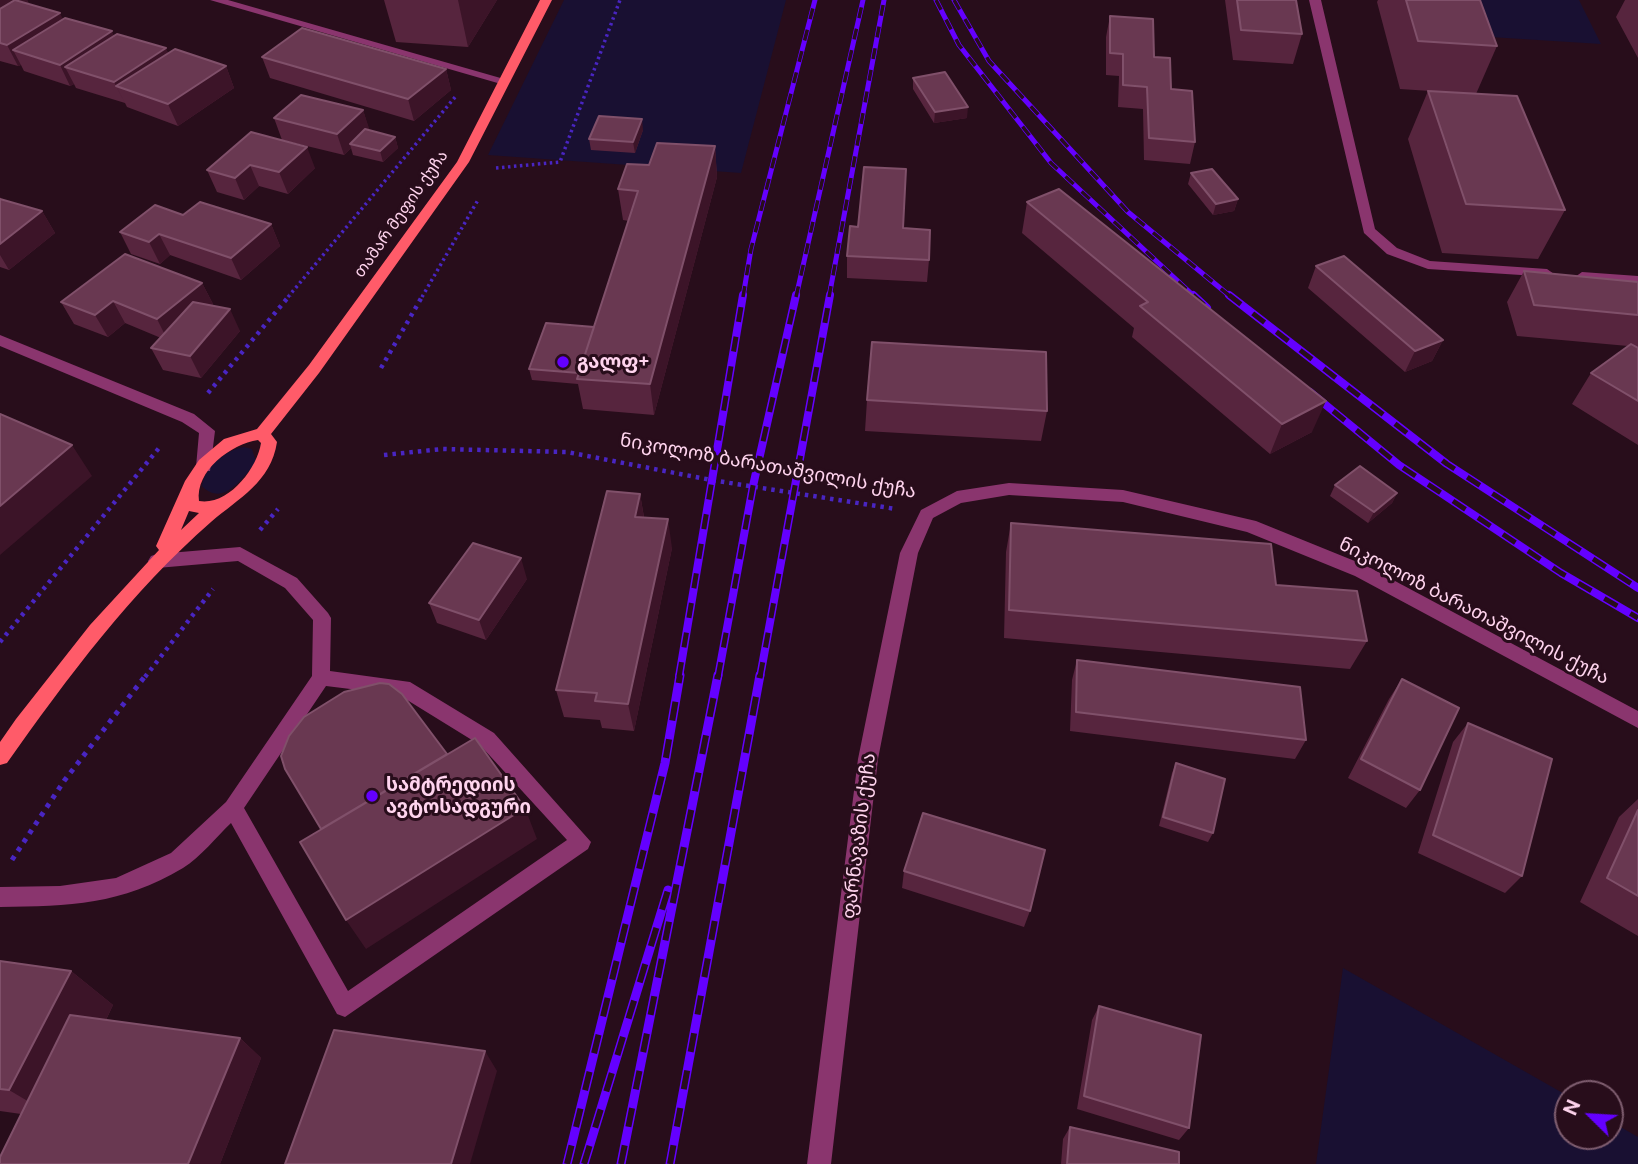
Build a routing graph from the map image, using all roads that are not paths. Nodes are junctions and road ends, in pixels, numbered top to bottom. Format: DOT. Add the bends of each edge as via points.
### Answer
graph roads {
  1 [pos="216,0"];
  2 [pos="546,0"];
  3 [pos="1315,0"];
  4 [pos="505,81"];
  5 [pos="1638,281"];
  6 [pos="0,340"];
  7 [pos="262,434"];
  8 [pos="204,467"];
  9 [pos="188,495"];
  10 [pos="220,505"];
  11 [pos="927,514"];
  12 [pos="157,561"];
  13 [pos="321,678"];
  14 [pos="1638,720"];
  15 [pos="0,757"];
  16 [pos="233,808"];
  17 [pos="0,897"];
  18 [pos="818,1164"];
  1 -- 4 [label="street"];
  2 -- 4 [label="main road, თამარ მეფის ქუჩა"];
  3 -- 5 [label="street" via="1369,230 1392,251 1428,265"];
  4 -- 7 [label="main road, თამარ მეფის ქუჩა" via="463,162"];
  6 -- 8 [label="street" via="188,418 207,431"];
  7 -- 8 [label="main road" via="225,446"];
  7 -- 10 [label="main road" via="269,442 264,464 247,485"];
  8 -- 9 [label="main road"];
  9 -- 10 [label="main road" via="192,506"];
  9 -- 12 [label="main road"];
  10 -- 12 [label="main road"];
  11 -- 14 [label="street, ნიკოლოზ ბარათაშვილის ქუჩა" via="957,497 1009,489 1123,496 1250,526 1361,571"];
  11 -- 18 [label="street, ფარნავაზის ქუჩა" via="908,553 868,760"];
  12 -- 13 [label="street" via="240,554 291,583 322,618"];
  12 -- 15 [label="main road" via="39,702"];
  13 -- 16 [label="street"];
  13 -- 16 [label="street" via="403,688 487,739 581,842 345,1006"];
  16 -- 17 [label="street" via="178,860 118,888 60,896"];
}
